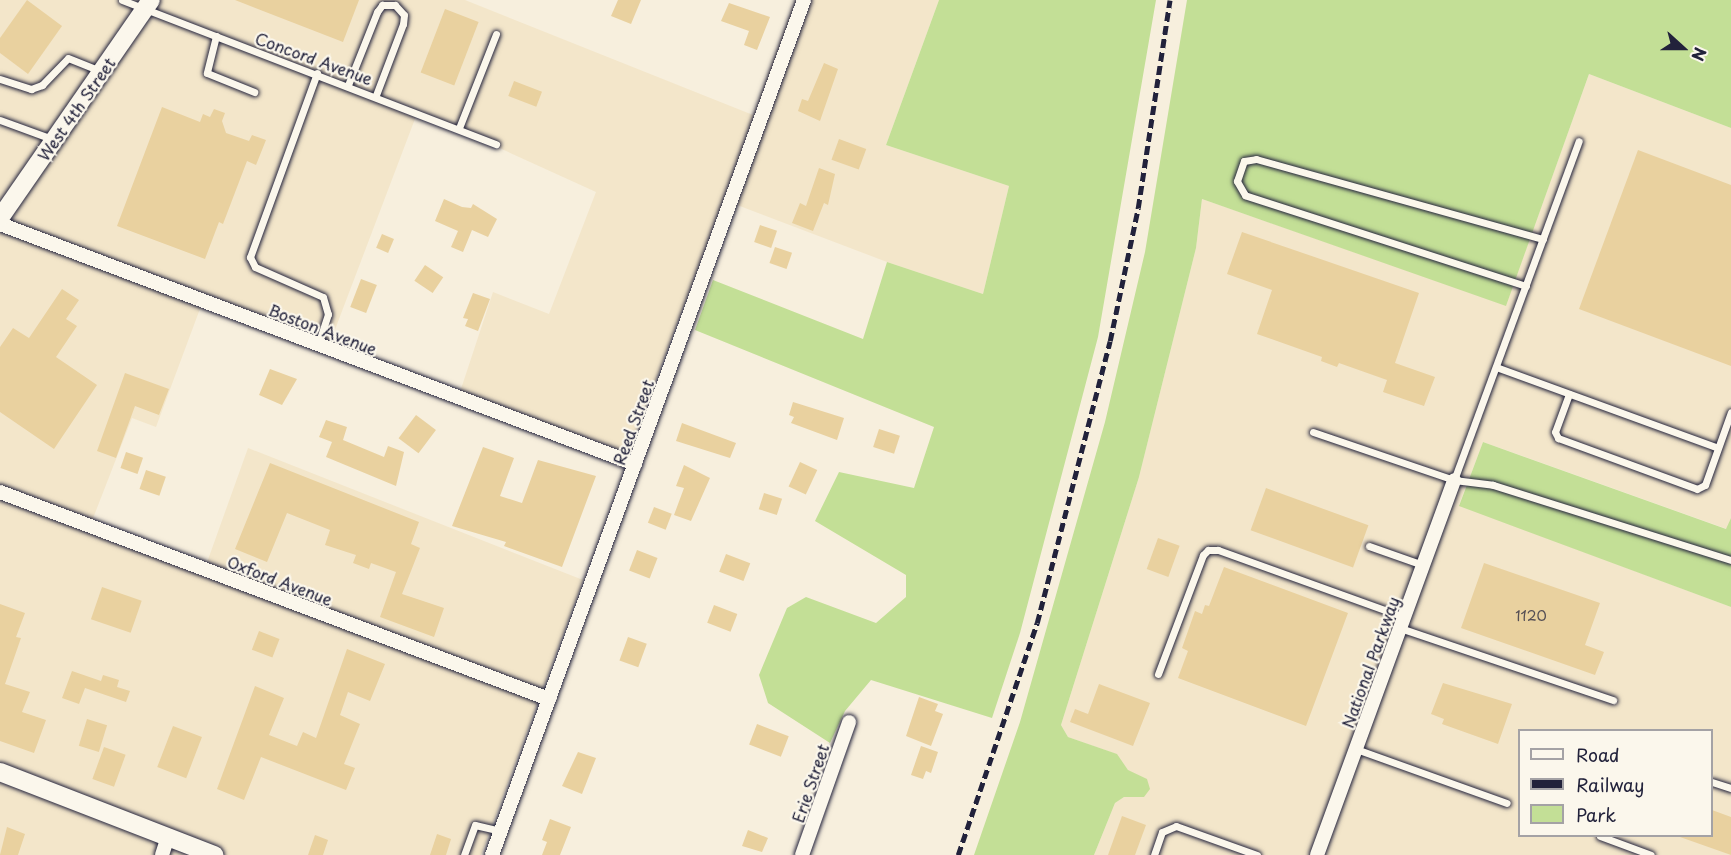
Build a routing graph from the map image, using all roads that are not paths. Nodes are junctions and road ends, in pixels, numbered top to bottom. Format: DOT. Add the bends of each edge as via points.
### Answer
graph roads {
  1 [pos="122,0"];
  2 [pos="804,0"];
  3 [pos="148,4"];
  4 [pos="496,34"];
  5 [pos="216,36"];
  6 [pos="102,71"];
  7 [pos="317,73"];
  8 [pos="0,79"];
  9 [pos="348,85"];
  10 [pos="254,92"];
  11 [pos="376,95"];
  12 [pos="0,120"];
  13 [pos="459,128"];
  14 [pos="54,140"];
  15 [pos="1579,141"];
  16 [pos="496,144"];
  17 [pos="0,218"];
  18 [pos="0,224"];
  19 [pos="1543,239"];
  20 [pos="1526,286"];
  21 [pos="318,344"];
  22 [pos="1496,367"];
  23 [pos="1569,394"];
  24 [pos="1731,412"];
  25 [pos="1313,432"];
  26 [pos="1718,448"];
  27 [pos="635,464"];
  28 [pos="1455,480"];
  29 [pos="0,492"];
  30 [pos="1369,546"];
  31 [pos="1731,560"];
  32 [pos="1423,565"];
  33 [pos="1402,622"];
  34 [pos="1158,674"];
  35 [pos="549,699"];
  36 [pos="1613,700"];
  37 [pos="849,722"];
  38 [pos="1356,749"];
  39 [pos="0,772"];
  40 [pos="1713,782"];
  41 [pos="1731,788"];
  42 [pos="1508,803"];
  43 [pos="501,831"];
  44 [pos="168,837"];
  45 [pos="1603,837"];
  46 [pos="162,855"];
  47 [pos="214,855"];
  48 [pos="464,855"];
  49 [pos="492,855"];
  50 [pos="802,855"];
  51 [pos="1154,855"];
  52 [pos="1257,855"];
  53 [pos="1317,855"];
  54 [pos="1651,855"];
  1 -- 3 [label="lane, Concord Avenue"];
  2 -- 27 [label="street, Reed Street"];
  3 -- 5 [label="lane, Concord Avenue"];
  3 -- 6 [label="main road, West 4th Street"];
  4 -- 13 [label="lane"];
  5 -- 7 [label="lane, Concord Avenue"];
  5 -- 10 [label="lane" via="207,73"];
  6 -- 8 [label="lane" via="68,58 42,85 31,89"];
  6 -- 14 [label="main road, West 4th Street"];
  7 -- 9 [label="lane, Concord Avenue"];
  7 -- 21 [label="lane" via="250,257 260,270 322,297 328,314"];
  9 -- 11 [label="lane, Concord Avenue"];
  9 -- 11 [label="lane" via="377,12 382,5 395,5 404,15 403,24"];
  11 -- 13 [label="lane, Concord Avenue"];
  12 -- 14 [label="lane"];
  13 -- 16 [label="lane, Concord Avenue"];
  14 -- 17 [label="main road, West 4th Street"];
  15 -- 19 [label="lane"];
  18 -- 21 [label="street, Boston Avenue"];
  19 -- 20 [label="lane"];
  19 -- 20 [label="lane" via="1256,159 1244,161 1237,181 1245,195"];
  20 -- 22 [label="lane"];
  21 -- 27 [label="street, Boston Avenue"];
  22 -- 23 [label="lane"];
  22 -- 28 [label="lane"];
  23 -- 26 [label="lane"];
  23 -- 26 [label="lane" via="1556,432 1558,438 1697,489 1705,485"];
  24 -- 26 [label="lane"];
  25 -- 28 [label="lane"];
  27 -- 35 [label="street, Reed Street"];
  28 -- 31 [label="lane" via="1493,485"];
  28 -- 32 [label="street, National Parkway"];
  29 -- 35 [label="street, Oxford Avenue"];
  30 -- 32 [label="lane"];
  32 -- 33 [label="street, National Parkway"];
  33 -- 34 [label="lane" via="1218,550 1208,550"];
  33 -- 36 [label="lane"];
  33 -- 38 [label="street, National Parkway"];
  35 -- 43 [label="street, Reed Street"];
  37 -- 50 [label="street, Erie Street"];
  38 -- 42 [label="lane"];
  38 -- 53 [label="street, National Parkway"];
  39 -- 44 [label="main road"];
  40 -- 41 [label="lane"];
  43 -- 48 [label="lane" via="475,825"];
  43 -- 49 [label="street, Reed Street"];
  44 -- 46 [label="street"];
  44 -- 47 [label="main road"];
  45 -- 54 [label="lane"];
  51 -- 52 [label="lane" via="1162,832 1176,826"];
}
